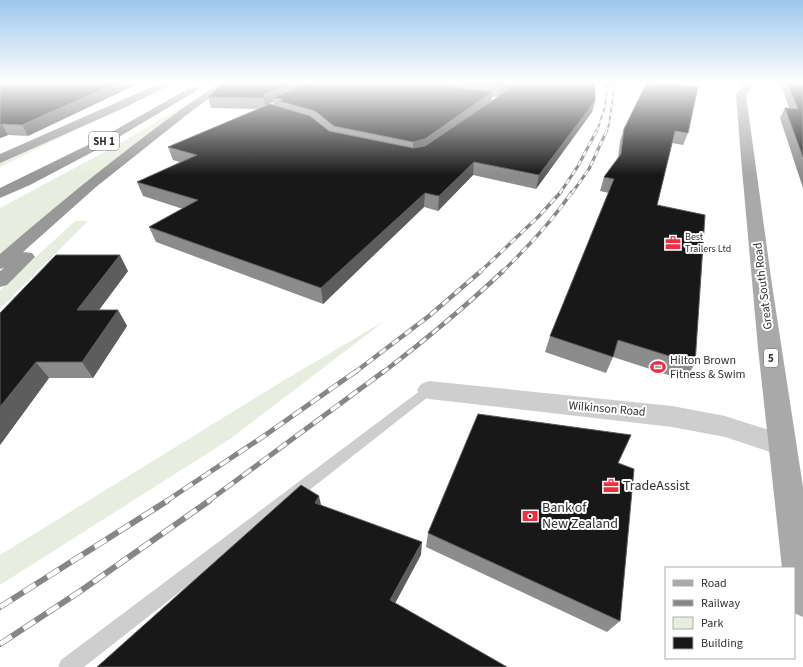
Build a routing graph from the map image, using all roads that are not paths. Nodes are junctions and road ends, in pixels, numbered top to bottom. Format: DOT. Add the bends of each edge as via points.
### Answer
graph roads {
  1 [pos="104,113"];
  2 [pos="132,113"];
  3 [pos="153,113"];
  4 [pos="182,113"];
  5 [pos="741,113"];
  6 [pos="109,126"];
  7 [pos="144,144"];
  8 [pos="0,159"];
  9 [pos="0,194"];
  10 [pos="0,263"];
  11 [pos="0,281"];
  12 [pos="429,390"];
  13 [pos="782,444"];
  14 [pos="803,599"];
  15 [pos="68,667"];
  1 -- 8 [label="highway"];
  2 -- 6 [label="highway, SH 1"];
  3 -- 9 [label="highway, SH 1"];
  4 -- 7 [label="highway"];
  5 -- 13 [label="main road, Great South Road / 5"];
  7 -- 10 [label="highway" via="91,184"];
  7 -- 11 [label="highway" via="106,184"];
  12 -- 13 [label="street, Wilkinson Road" via="656,414 739,430"];
  12 -- 15 [label="lane"];
  13 -- 14 [label="main road, Great South Road / 5"];
}
